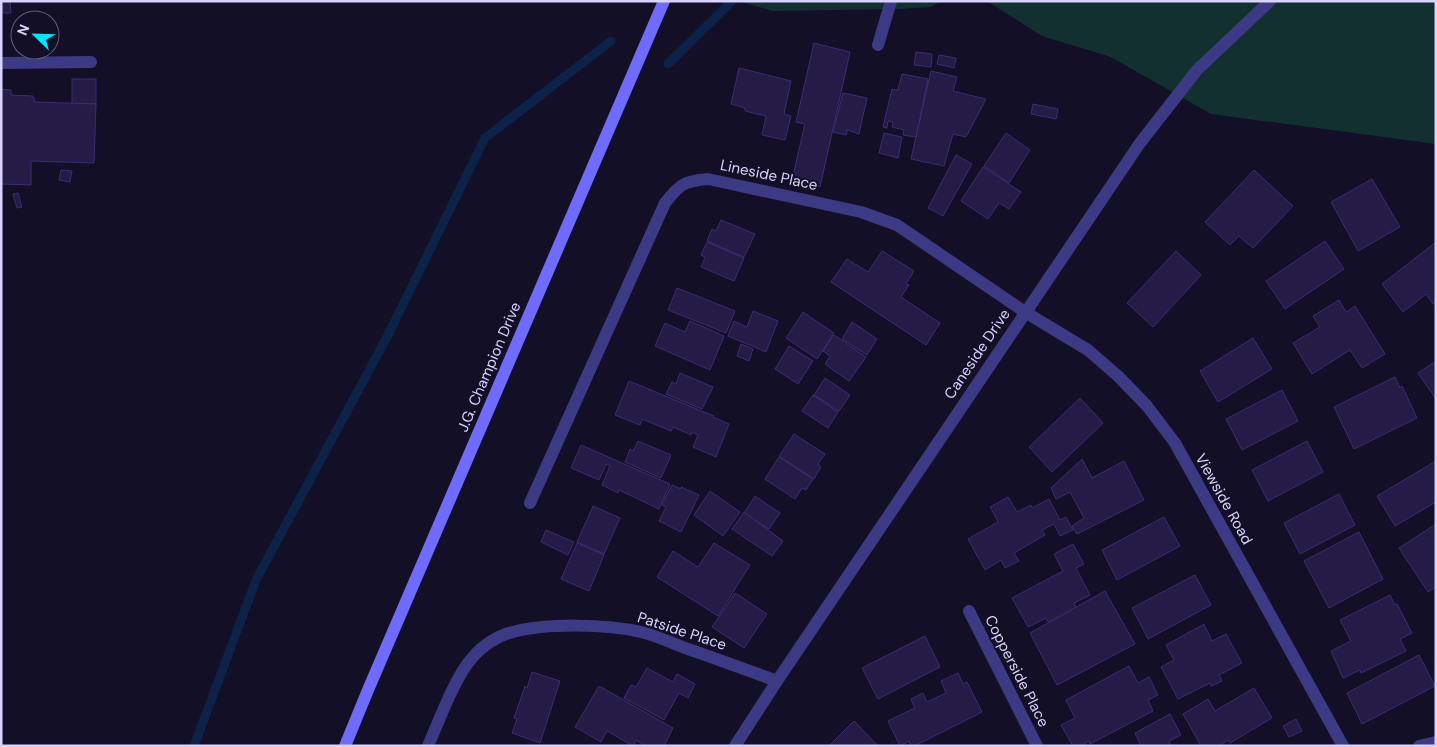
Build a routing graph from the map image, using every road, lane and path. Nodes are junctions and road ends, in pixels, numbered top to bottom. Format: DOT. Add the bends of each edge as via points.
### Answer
graph roads {
  1 [pos="664,1"];
  2 [pos="891,1"];
  3 [pos="1270,1"];
  4 [pos="878,45"];
  5 [pos="91,62"];
  6 [pos="1,63"];
  7 [pos="1025,312"];
  8 [pos="530,503"];
  9 [pos="969,611"];
  10 [pos="777,681"];
  11 [pos="1436,742"];
  12 [pos="345,746"];
  13 [pos="428,746"];
  14 [pos="735,746"];
  15 [pos="1037,746"];
  16 [pos="1343,746"];
  17 [pos="1419,746"];
  1 -- 12 [label="main road, J.G. Champion Drive"];
  2 -- 4 [label="street"];
  3 -- 7 [label="street, Caneside Drive" via="1197,70 1140,143"];
  5 -- 6 [label="street"];
  7 -- 8 [label="street, Lineside Place" via="897,225 861,212 730,182 688,181 664,203"];
  7 -- 10 [label="street, Caneside Drive"];
  7 -- 16 [label="street, Viewside Road" via="1088,350 1119,377 1147,406 1175,443"];
  9 -- 15 [label="street, Copperside Place"];
  10 -- 13 [label="street, Patside Place" via="643,633 616,627 571,626 514,631 471,658"];
  10 -- 14 [label="street, Caneside Drive"];
  11 -- 17 [label="street"];
}
